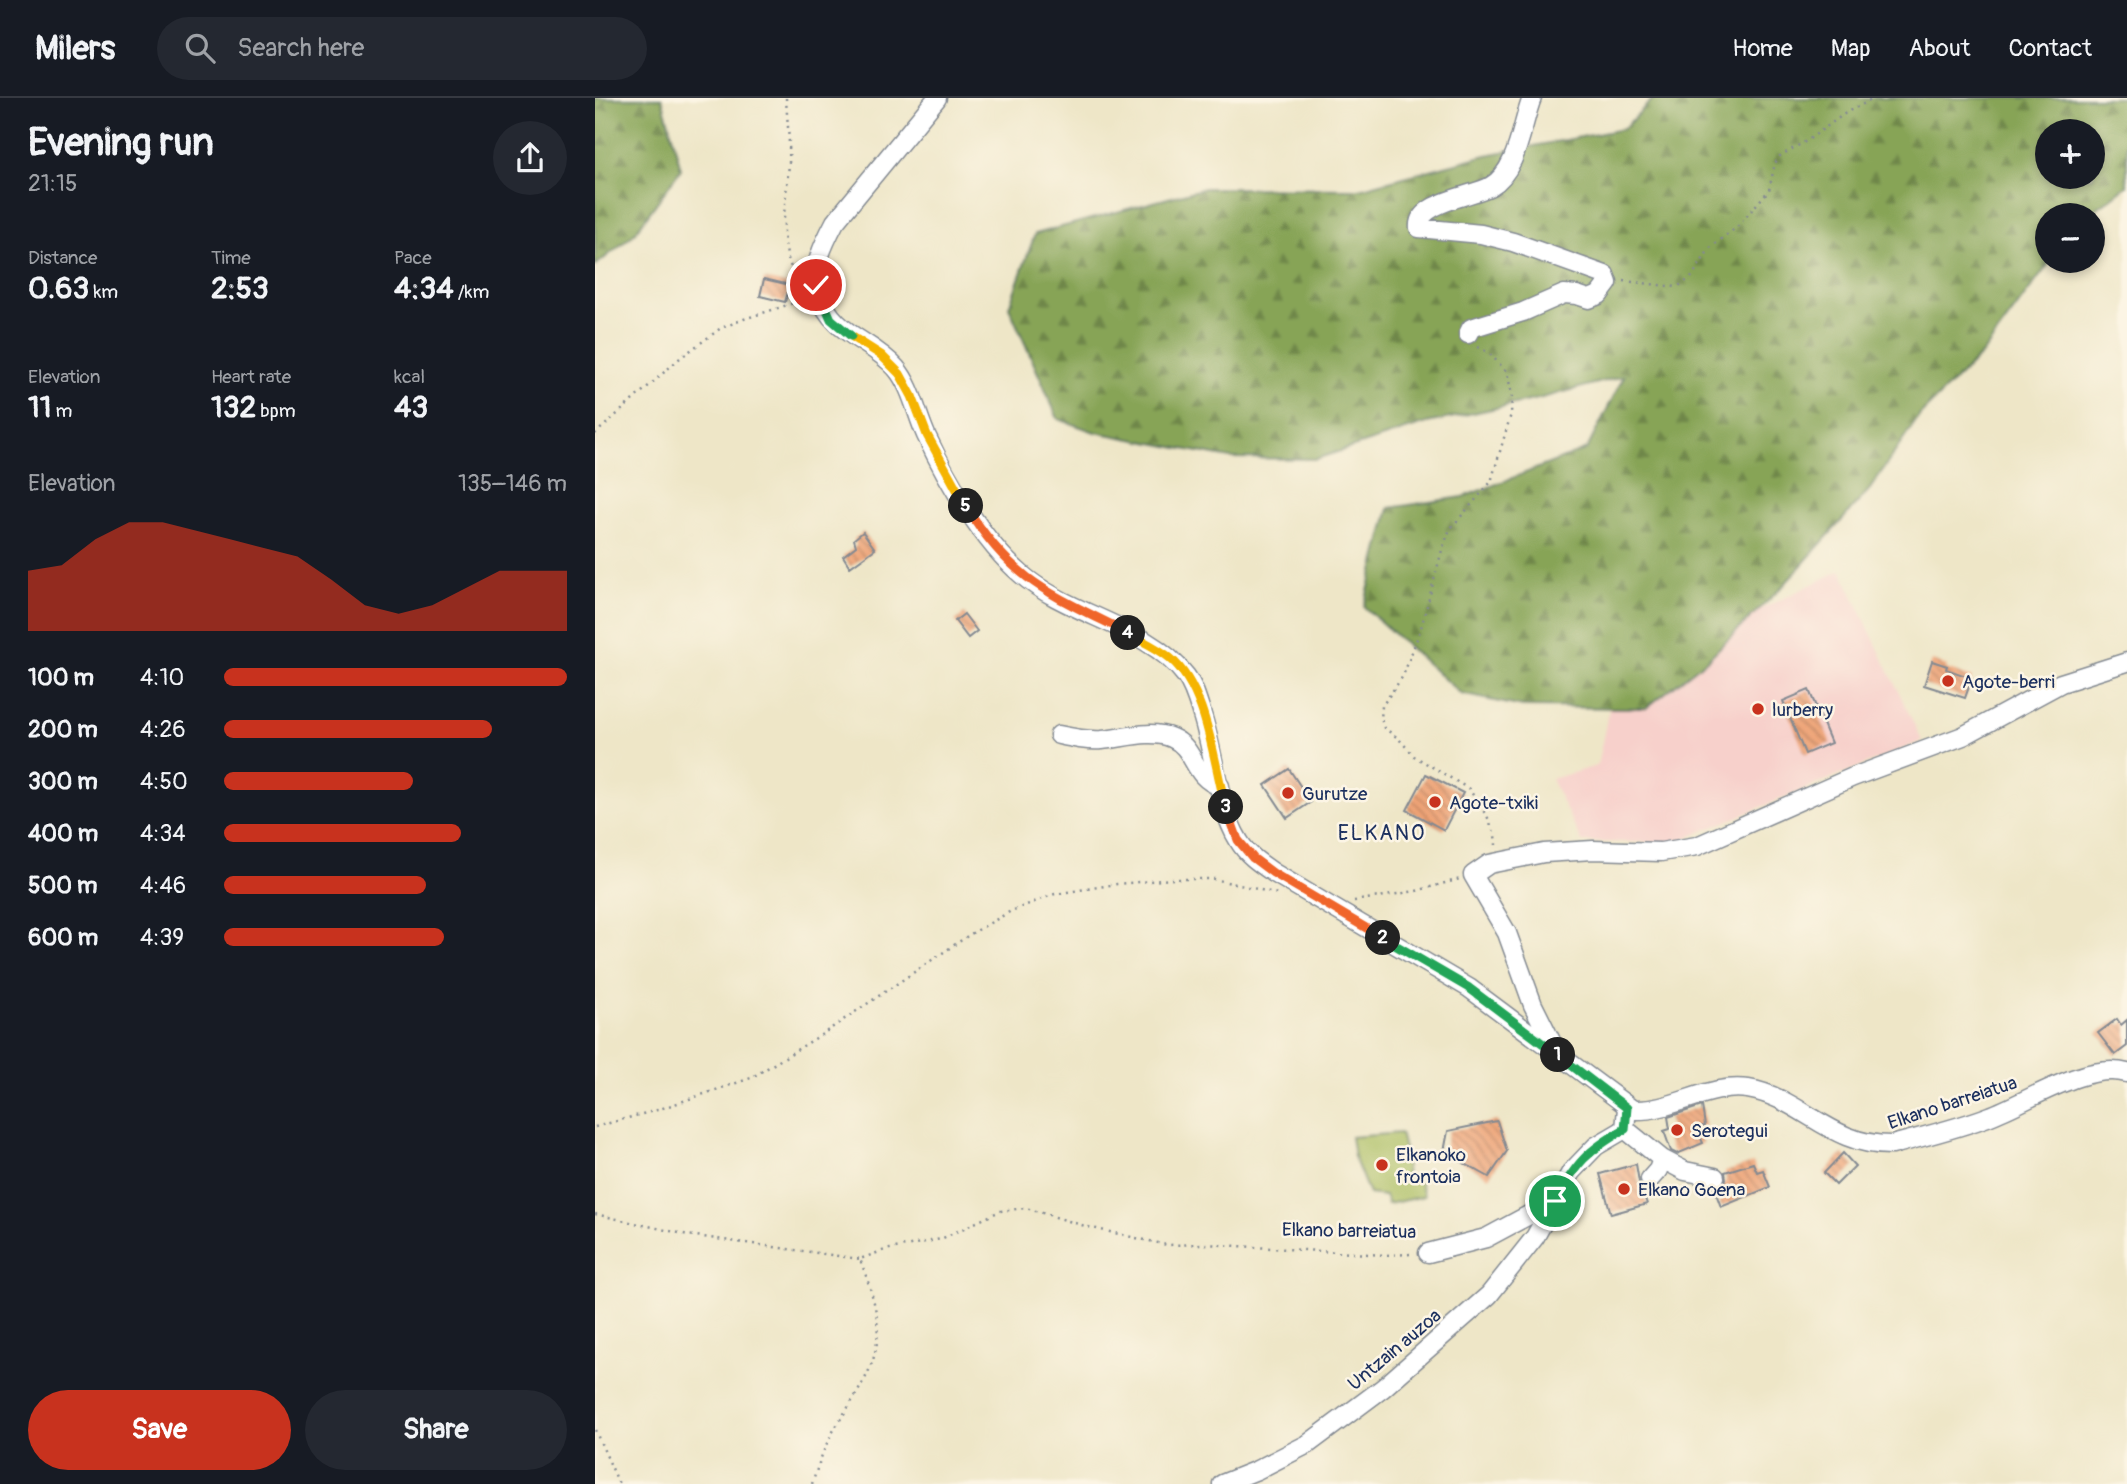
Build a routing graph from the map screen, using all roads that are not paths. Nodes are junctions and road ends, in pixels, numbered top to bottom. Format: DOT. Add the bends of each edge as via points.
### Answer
graph roads {
  1 [pos="937,98"];
  2 [pos="1532,98"];
  3 [pos="1468,334"];
  4 [pos="2127,662"];
  5 [pos="1059,735"];
  6 [pos="1220,786"];
  7 [pos="1559,1056"];
  8 [pos="2127,1073"];
  9 [pos="1627,1108"];
  10 [pos="1625,1129"];
  11 [pos="1662,1159"];
  12 [pos="1715,1177"];
  13 [pos="1650,1179"];
  14 [pos="1555,1201"];
  15 [pos="1428,1253"];
  16 [pos="1222,1484"];
  1 -- 6 [label="street" via="835,222 818,262 815,295 838,326 900,374 953,484 977,524 1011,565 1049,594 1147,643 1170,658 1188,678 1206,726"];
  2 -- 3 [label="street" via="1504,175 1491,186 1422,215 1419,228 1513,242 1605,275 1607,285 1589,299 1564,294 1471,328"];
  4 -- 7 [label="street" via="2061,683 1963,736 1853,777 1697,845 1652,853 1557,852 1481,869 1473,875 1507,933 1533,1005"];
  5 -- 6 [label="street" via="1093,740 1146,734 1171,737 1185,748 1202,776"];
  6 -- 7 [label="street" via="1231,825 1253,858 1469,988"];
  7 -- 9 [label="street"];
  8 -- 9 [label="street, Elkano barreiatua" via="2105,1070 2084,1075 1989,1116 1892,1145 1850,1139 1779,1099 1745,1089 1729,1089 1657,1109"];
  9 -- 10 [label="street"];
  10 -- 11 [label="street"];
  10 -- 14 [label="street" via="1596,1146 1571,1172"];
  11 -- 12 [label="street" via="1685,1171"];
  11 -- 13 [label="street"];
  14 -- 15 [label="street, Elkano barreiatua" via="1486,1238"];
  14 -- 16 [label="street, Untzain auzoa" via="1535,1237 1489,1295 1383,1388 1308,1444"];
}
